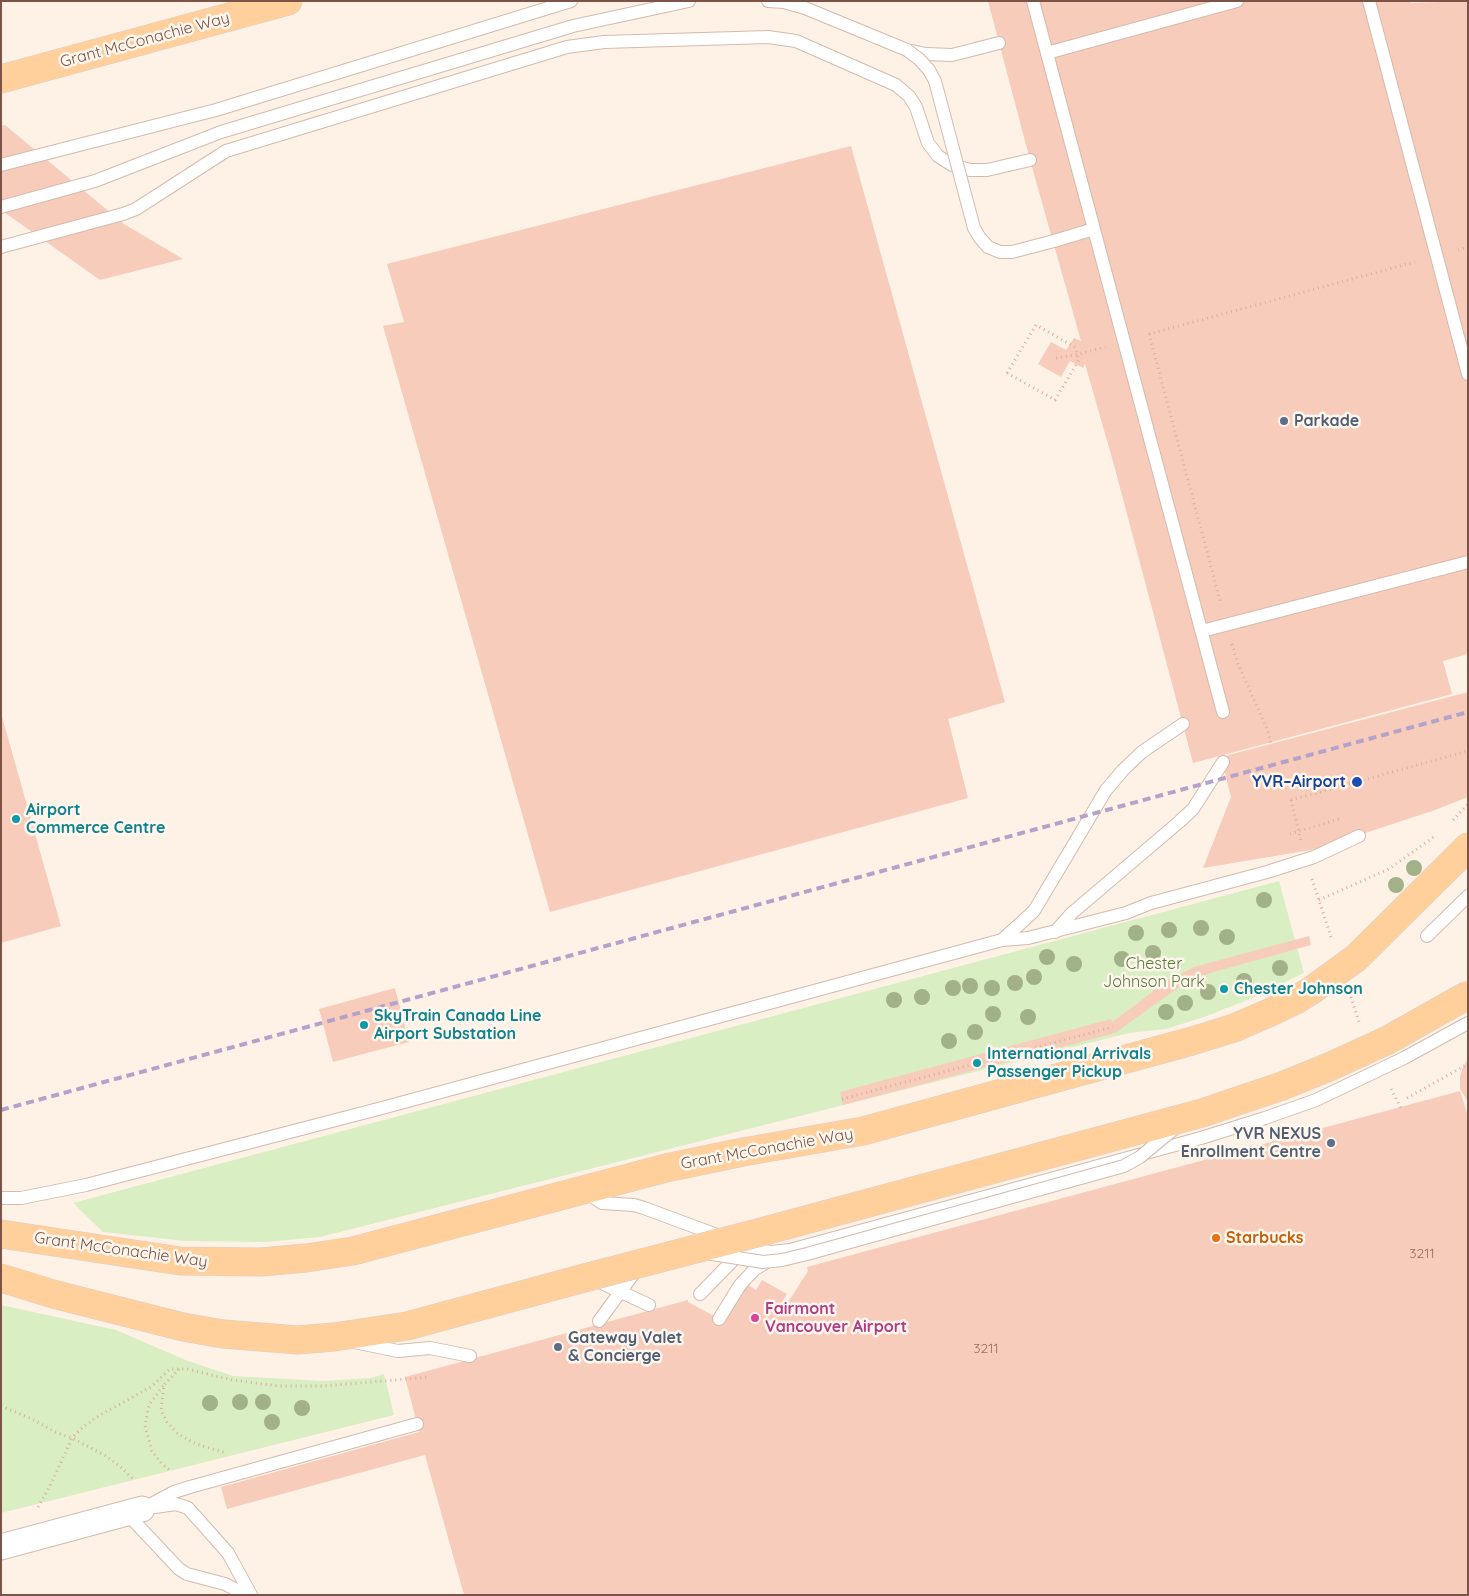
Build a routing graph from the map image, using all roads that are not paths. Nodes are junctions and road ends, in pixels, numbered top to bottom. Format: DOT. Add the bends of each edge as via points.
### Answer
graph roads {
  1 [pos="288,1"];
  2 [pos="571,1"];
  3 [pos="689,1"];
  4 [pos="768,1"];
  5 [pos="1033,1"];
  6 [pos="1237,1"];
  7 [pos="1369,1"];
  8 [pos="999,43"];
  9 [pos="907,50"];
  10 [pos="1047,53"];
  11 [pos="1,79"];
  12 [pos="1030,160"];
  13 [pos="1,165"];
  14 [pos="1,207"];
  15 [pos="1094,229"];
  16 [pos="1,247"];
  17 [pos="1468,374"];
  18 [pos="1468,562"];
  19 [pos="1202,632"];
  20 [pos="1223,712"];
  21 [pos="1183,724"];
  22 [pos="1222,762"];
  23 [pos="1360,836"];
  24 [pos="1468,847"];
  25 [pos="1468,896"];
  26 [pos="1055,932"];
  27 [pos="1427,936"];
  28 [pos="1002,940"];
  29 [pos="1468,994"];
  30 [pos="1468,1011"];
  31 [pos="1468,1023"];
  32 [pos="1388,1040"];
  33 [pos="1202,1113"];
  34 [pos="583,1190"];
  35 [pos="1,1198"];
  36 [pos="761,1232"];
  37 [pos="1,1234"];
  38 [pos="790,1250"];
  39 [pos="684,1252"];
  40 [pos="642,1263"];
  41 [pos="588,1277"];
  42 [pos="1,1278"];
  43 [pos="620,1292"];
  44 [pos="700,1294"];
  45 [pos="649,1305"];
  46 [pos="719,1319"];
  47 [pos="599,1321"];
  48 [pos="334,1338"];
  49 [pos="470,1356"];
  50 [pos="417,1424"];
  51 [pos="140,1497"];
  52 [pos="117,1516"];
  53 [pos="1,1547"];
  54 [pos="246,1595"];
  55 [pos="251,1595"];
  1 -- 11 [label="main road, Grant McConachie Way"];
  2 -- 13 [label="lane" via="216,110"];
  3 -- 14 [label="lane" via="573,26 221,132 95,181"];
  4 -- 9 [label="lane" via="805,8"];
  5 -- 10 [label="lane"];
  6 -- 10 [label="lane"];
  7 -- 17 [label="lane"];
  8 -- 9 [label="lane" via="952,55"];
  9 -- 15 [label="lane, bridge" via="929,70 935,81 974,228 988,247 1012,252"];
  10 -- 15 [label="lane"];
  12 -- 16 [label="lane" via="986,170 952,165 938,156 928,143 916,107 896,85 796,41 768,36 604,42 567,47 226,150 136,209"];
  15 -- 19 [label="lane"];
  18 -- 19 [label="lane"];
  19 -- 20 [label="lane"];
  21 -- 28 [label="lane" via="1142,752 1106,790 1034,911"];
  22 -- 26 [label="lane" via="1192,809 1072,913"];
  23 -- 26 [label="lane" via="1314,857 1267,872"];
  24 -- 34 [label="main road, Grant McConachie Way" via="1356,958 1296,1000 1234,1028 863,1131 666,1168"];
  25 -- 27 [label="lane"];
  26 -- 28 [label="lane"];
  28 -- 35 [label="lane" via="86,1185 21,1198"];
  29 -- 32 [label="main road, bridge"];
  30 -- 32 [label="lane, bridge" via="1423,1024"];
  31 -- 38 [label="lane" via="1324,1096 1265,1118"];
  32 -- 33 [label="main road, bridge" via="1282,1086"];
  33 -- 36 [label="main road, bridge"];
  33 -- 39 [label="lane, bridge" via="1124,1166 807,1254 763,1262"];
  34 -- 37 [label="main road, Grant McConachie Way" via="353,1251 262,1262 180,1261"];
  34 -- 38 [label="lane" via="602,1203 634,1205 752,1248 771,1252"];
  36 -- 39 [label="main road, bridge"];
  36 -- 44 [label="lane"];
  38 -- 46 [label="lane" via="755,1269 740,1285"];
  39 -- 40 [label="main road, bridge"];
  40 -- 41 [label="main road, bridge"];
  40 -- 43 [label="lane"];
  41 -- 43 [label="lane"];
  41 -- 48 [label="main road" via="406,1326"];
  42 -- 48 [label="main road" via="183,1327 298,1340"];
  43 -- 45 [label="lane"];
  43 -- 47 [label="lane"];
  48 -- 49 [label="lane" via="398,1351 430,1348"];
  50 -- 51 [label="lane" via="174,1492"];
  51 -- 52 [label="street"];
  51 -- 55 [label="lane" via="188,1508 228,1553"];
  52 -- 53 [label="street"];
  52 -- 54 [label="lane" via="132,1518 187,1574 225,1584"];
}
